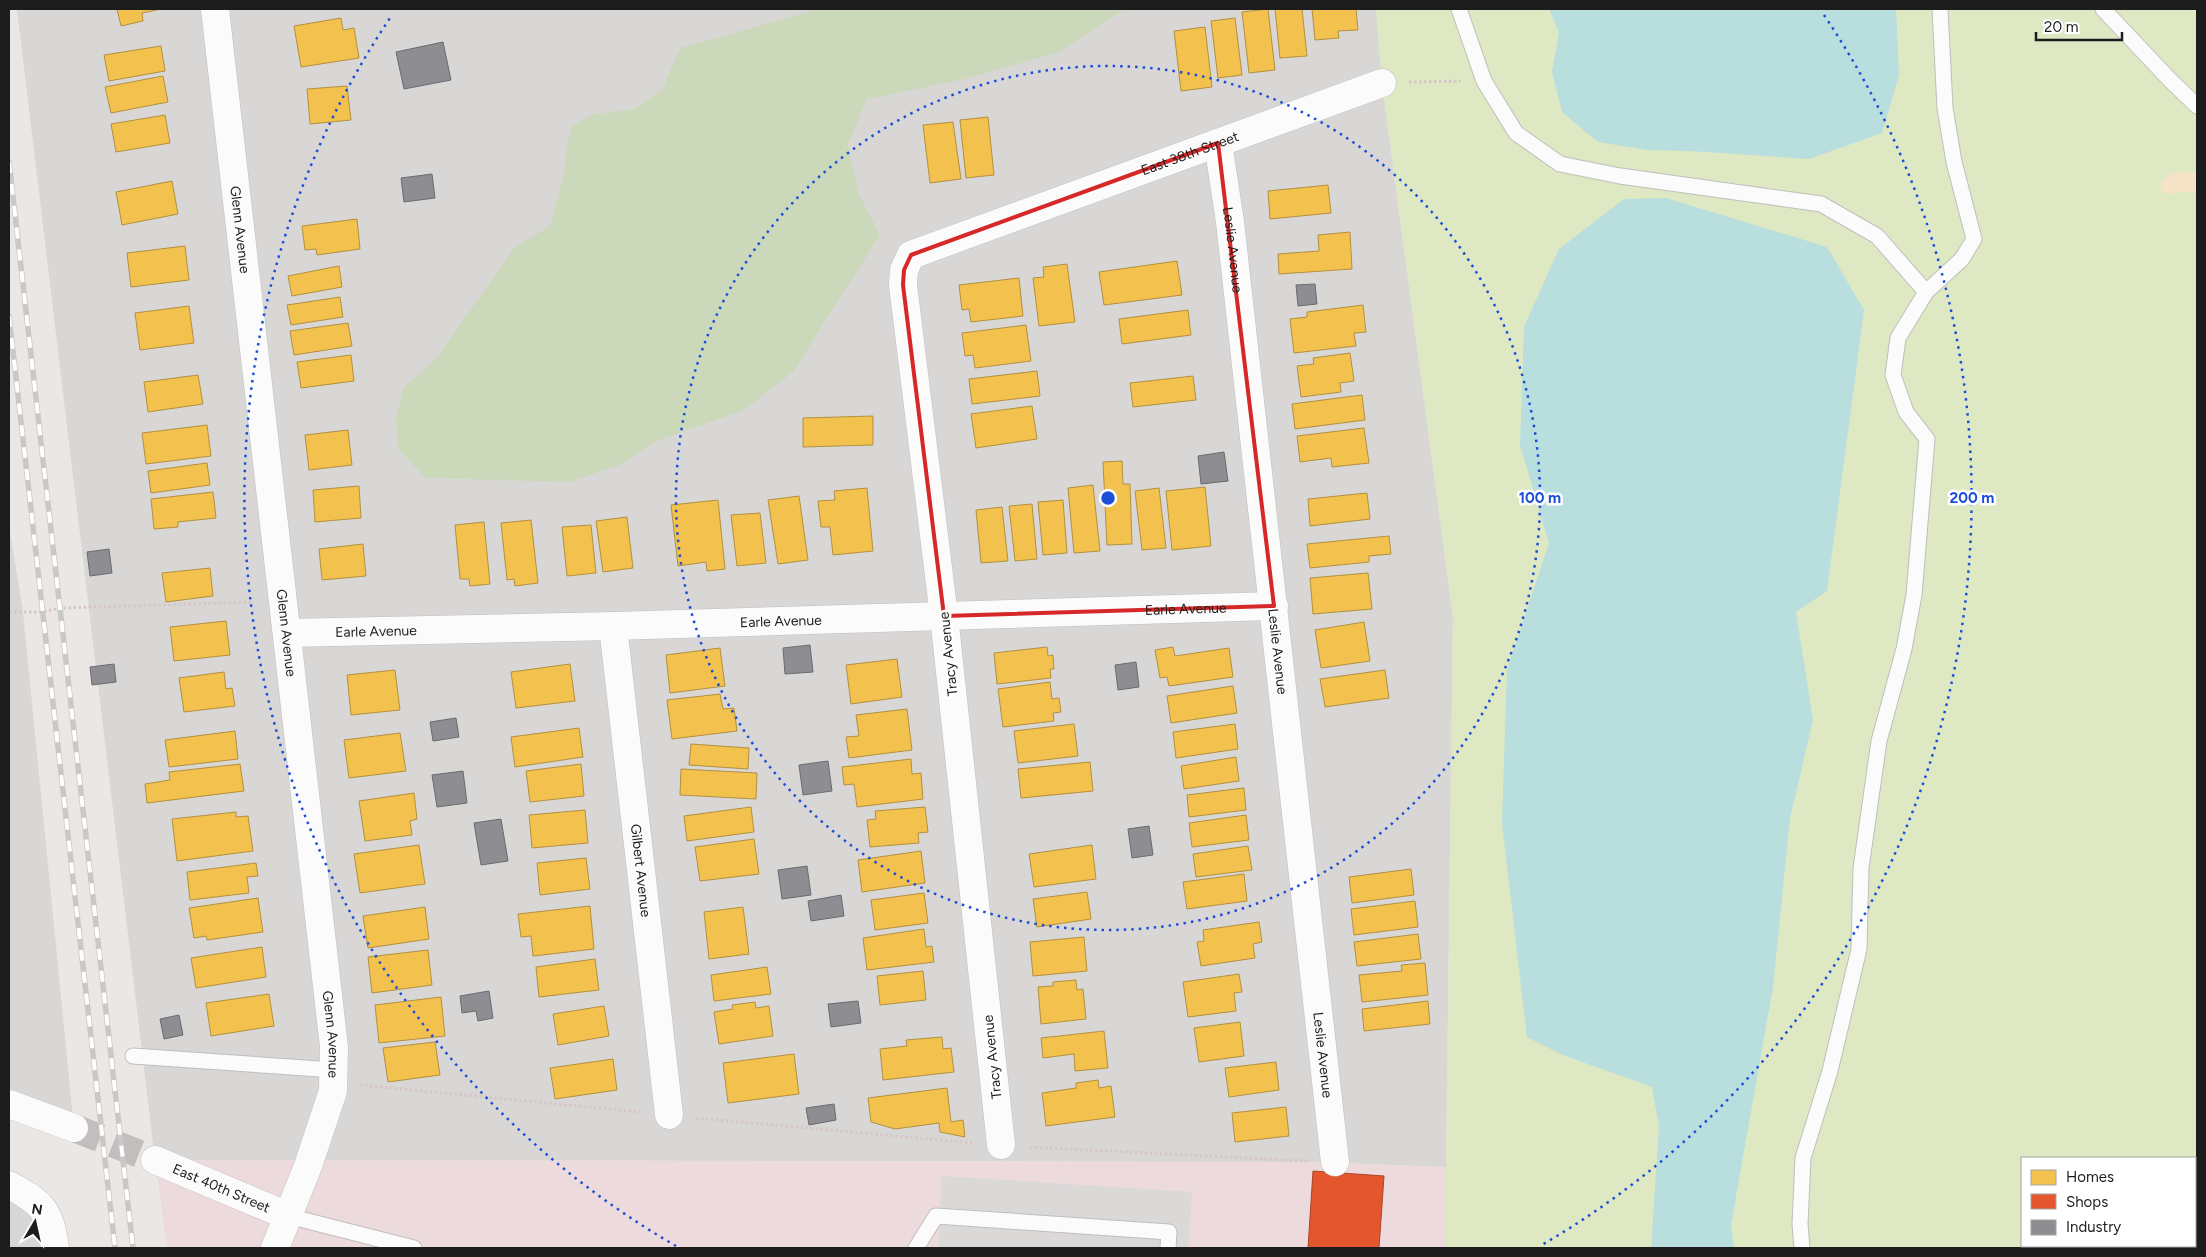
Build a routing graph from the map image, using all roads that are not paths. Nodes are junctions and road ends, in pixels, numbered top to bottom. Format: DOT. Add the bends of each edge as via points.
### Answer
graph roads {
  1 [pos="215,9"];
  2 [pos="1459,9"];
  3 [pos="1940,9"];
  4 [pos="2104,9"];
  5 [pos="1382,83"];
  6 [pos="2197,106"];
  7 [pos="1218,143"];
  8 [pos="996,224"];
  9 [pos="1926,292"];
  10 [pos="1274,606"];
  11 [pos="944,616"];
  12 [pos="613,626"];
  13 [pos="287,633"];
  14 [pos="133,1056"];
  15 [pos="334,1070"];
  16 [pos="9,1104"];
  17 [pos="669,1115"];
  18 [pos="74,1128"];
  19 [pos="1001,1145"];
  20 [pos="155,1160"];
  21 [pos="1324,1162"];
  22 [pos="9,1185"];
  23 [pos="288,1216"];
  24 [pos="55,1248"];
  25 [pos="275,1248"];
  26 [pos="414,1248"];
  27 [pos="916,1248"];
  28 [pos="1168,1248"];
  29 [pos="1802,1248"];
  1 -- 13 [label="street, Glenn Avenue"];
  2 -- 9 [label="lane" via="1484,81 1516,133 1560,164 1620,176 1821,204 1877,236"];
  3 -- 9 [label="lane" via="1945,108 1954,162 1974,240 1962,259"];
  4 -- 6 [label="lane"];
  5 -- 7 [label="street, East 38th Street"];
  7 -- 8 [label="street, East 38th Street"];
  7 -- 10 [label="street, Leslie Avenue"];
  8 -- 11 [label="street, Tracy Avenue" via="911,256 904,270 904,295"];
  9 -- 29 [label="lane" via="1898,338 1893,375 1906,412 1927,439 1914,595 1904,649 1880,741 1861,868 1859,949 1830,1071 1803,1158"];
  10 -- 11 [label="street, Earle Avenue"];
  10 -- 21 [label="street, Leslie Avenue"];
  11 -- 12 [label="street, Earle Avenue"];
  11 -- 19 [label="street, Tracy Avenue"];
  12 -- 13 [label="street, Earle Avenue"];
  12 -- 17 [label="street, Gilbert Avenue"];
  13 -- 15 [label="street, Glenn Avenue"];
  14 -- 15 [label="lane"];
  15 -- 23 [label="street, Glenn Avenue" via="333,1091 322,1127"];
  16 -- 18 [label="street"];
  20 -- 23 [label="street, East 40th Street"];
  22 -- 24 [label="street" via="46,1212"];
  23 -- 25 [label="street, Glenn Avenue"];
  23 -- 26 [label="lane"];
  27 -- 28 [label="lane" via="936,1216 1169,1232"];
}
